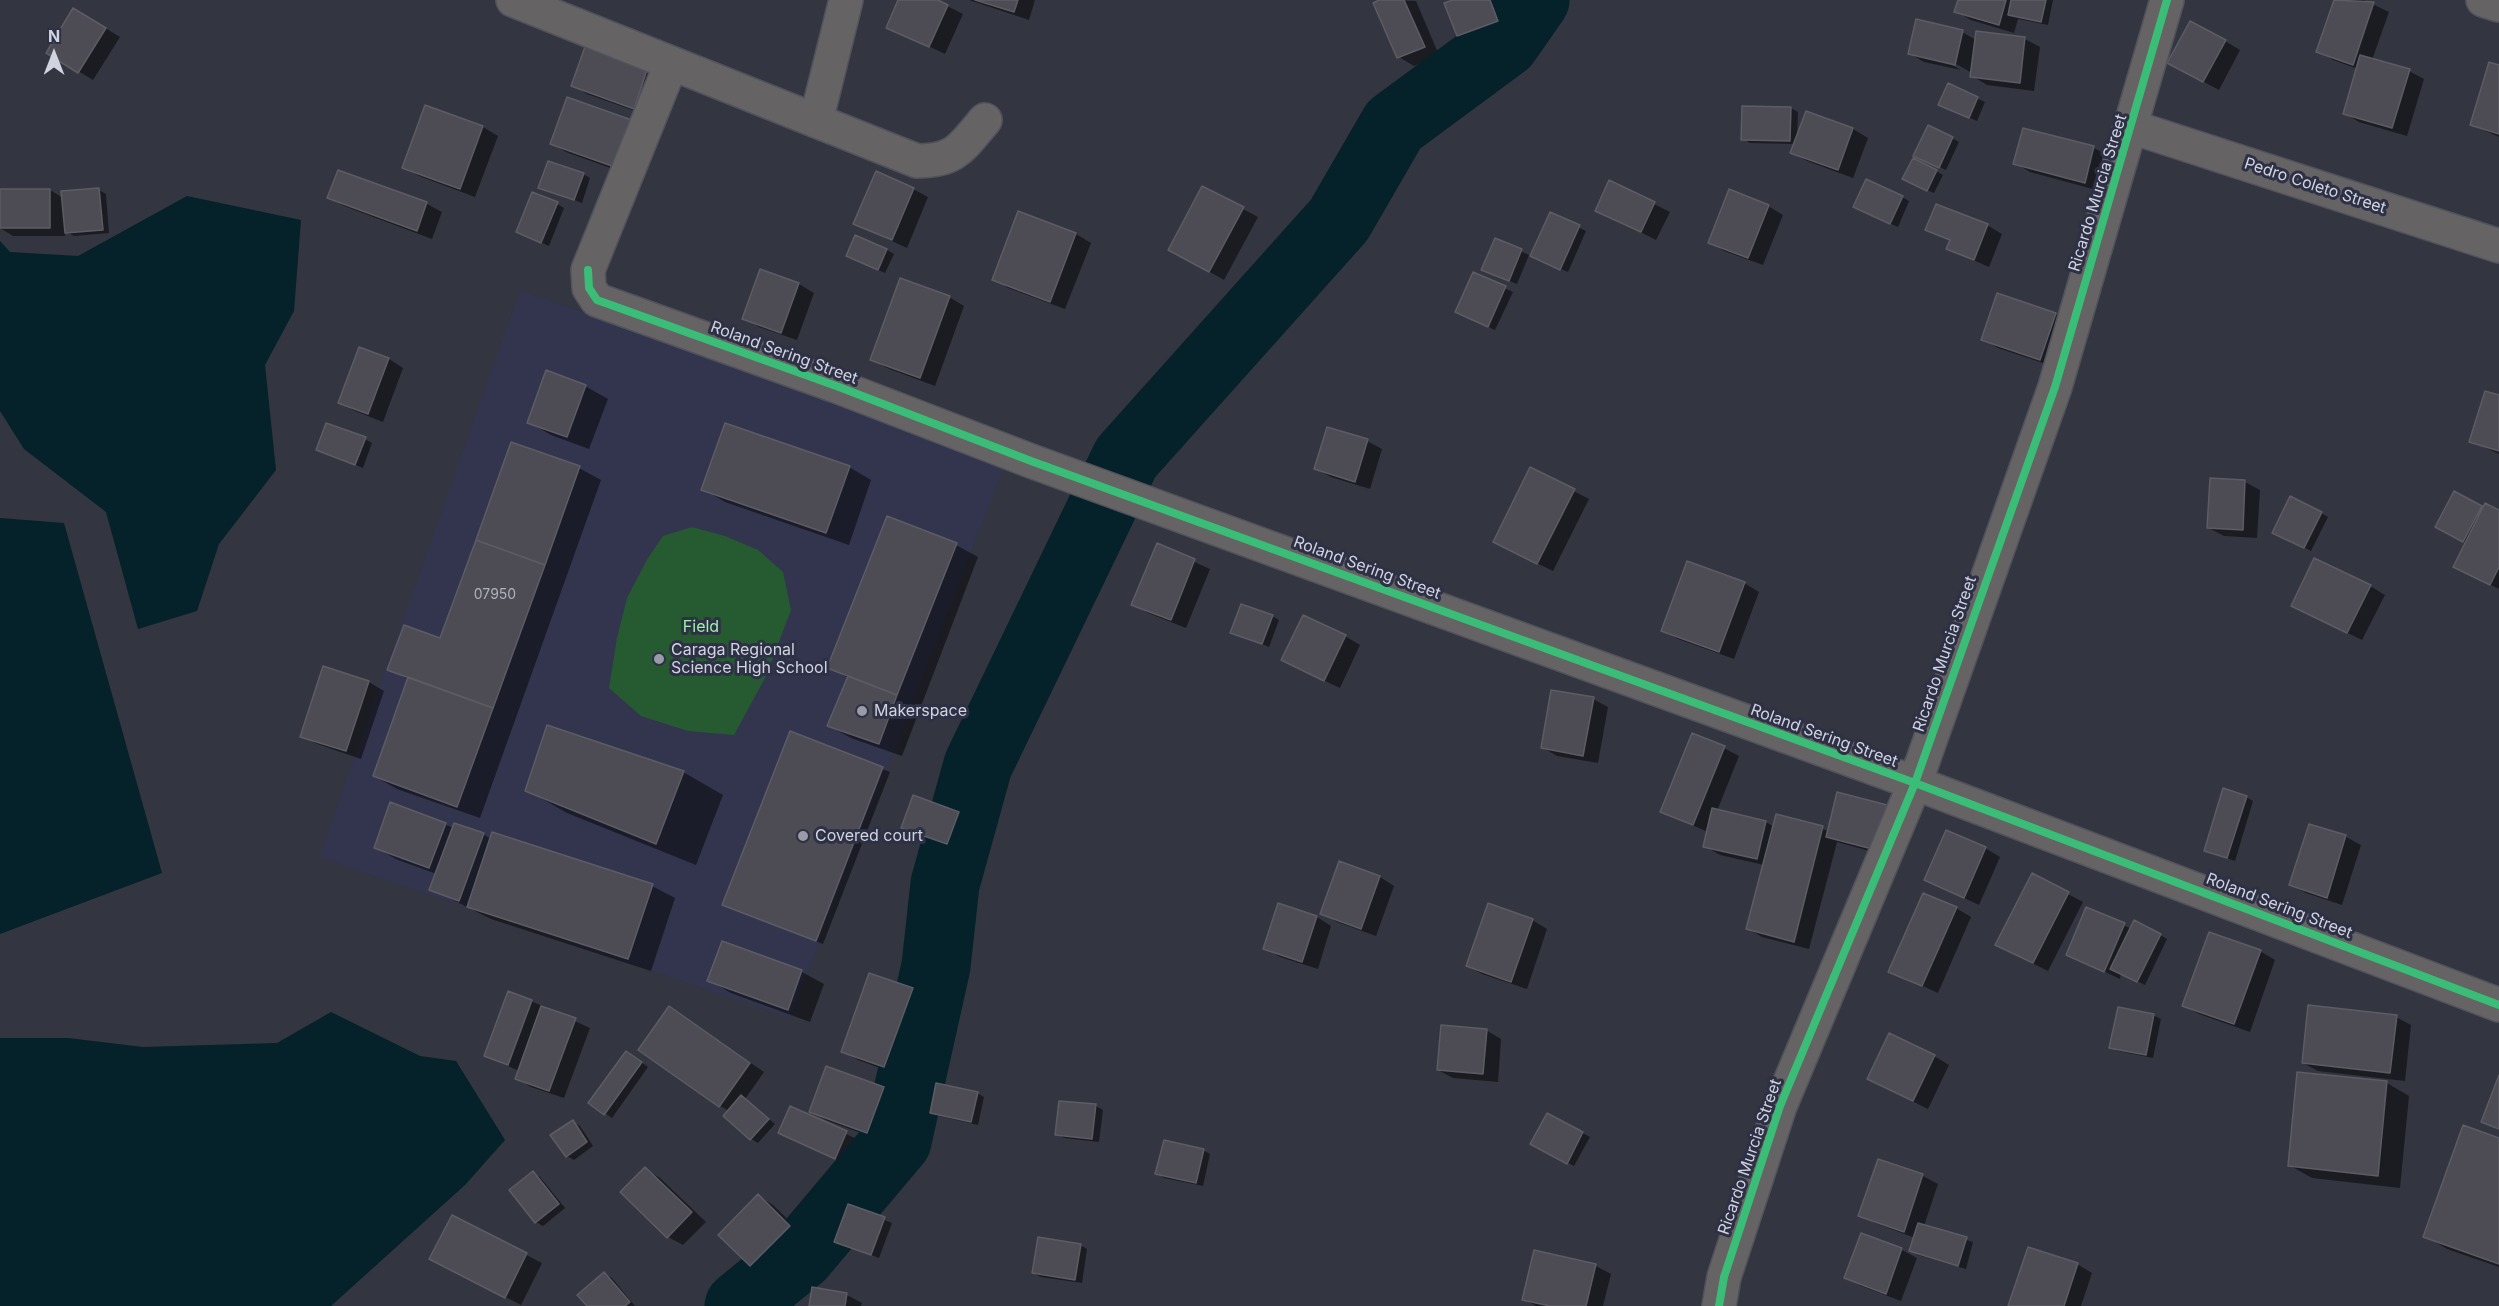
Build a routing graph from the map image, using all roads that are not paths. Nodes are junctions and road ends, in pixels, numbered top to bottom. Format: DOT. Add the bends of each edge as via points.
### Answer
graph roads {
  1 [pos="513,0"];
  2 [pos="846,0"];
  3 [pos="2167,0"];
  4 [pos="2482,0"];
  5 [pos="2499,5"];
  6 [pos="671,64"];
  7 [pos="985,120"];
  8 [pos="816,121"];
  9 [pos="2132,126"];
  10 [pos="2499,246"];
  11 [pos="1914,783"];
  12 [pos="2499,1005"];
  13 [pos="1719,1306"];
  1 -- 6 [label="street"];
  2 -- 8 [label="street"];
  3 -- 9 [label="street, Ricardo Murcia Street"];
  4 -- 5 [label="street"];
  6 -- 8 [label="street"];
  6 -- 11 [label="street, Roland Sering Street" via="588,270 589,288 597,300"];
  7 -- 8 [label="street" via="955,153 939,161 916,161"];
  9 -- 10 [label="street, Pedro Coleto Street"];
  9 -- 11 [label="street, Ricardo Murcia Street" via="2055,387"];
  11 -- 12 [label="street, Roland Sering Street"];
  11 -- 13 [label="street, Ricardo Murcia Street" via="1780,1106 1724,1276"];
}
